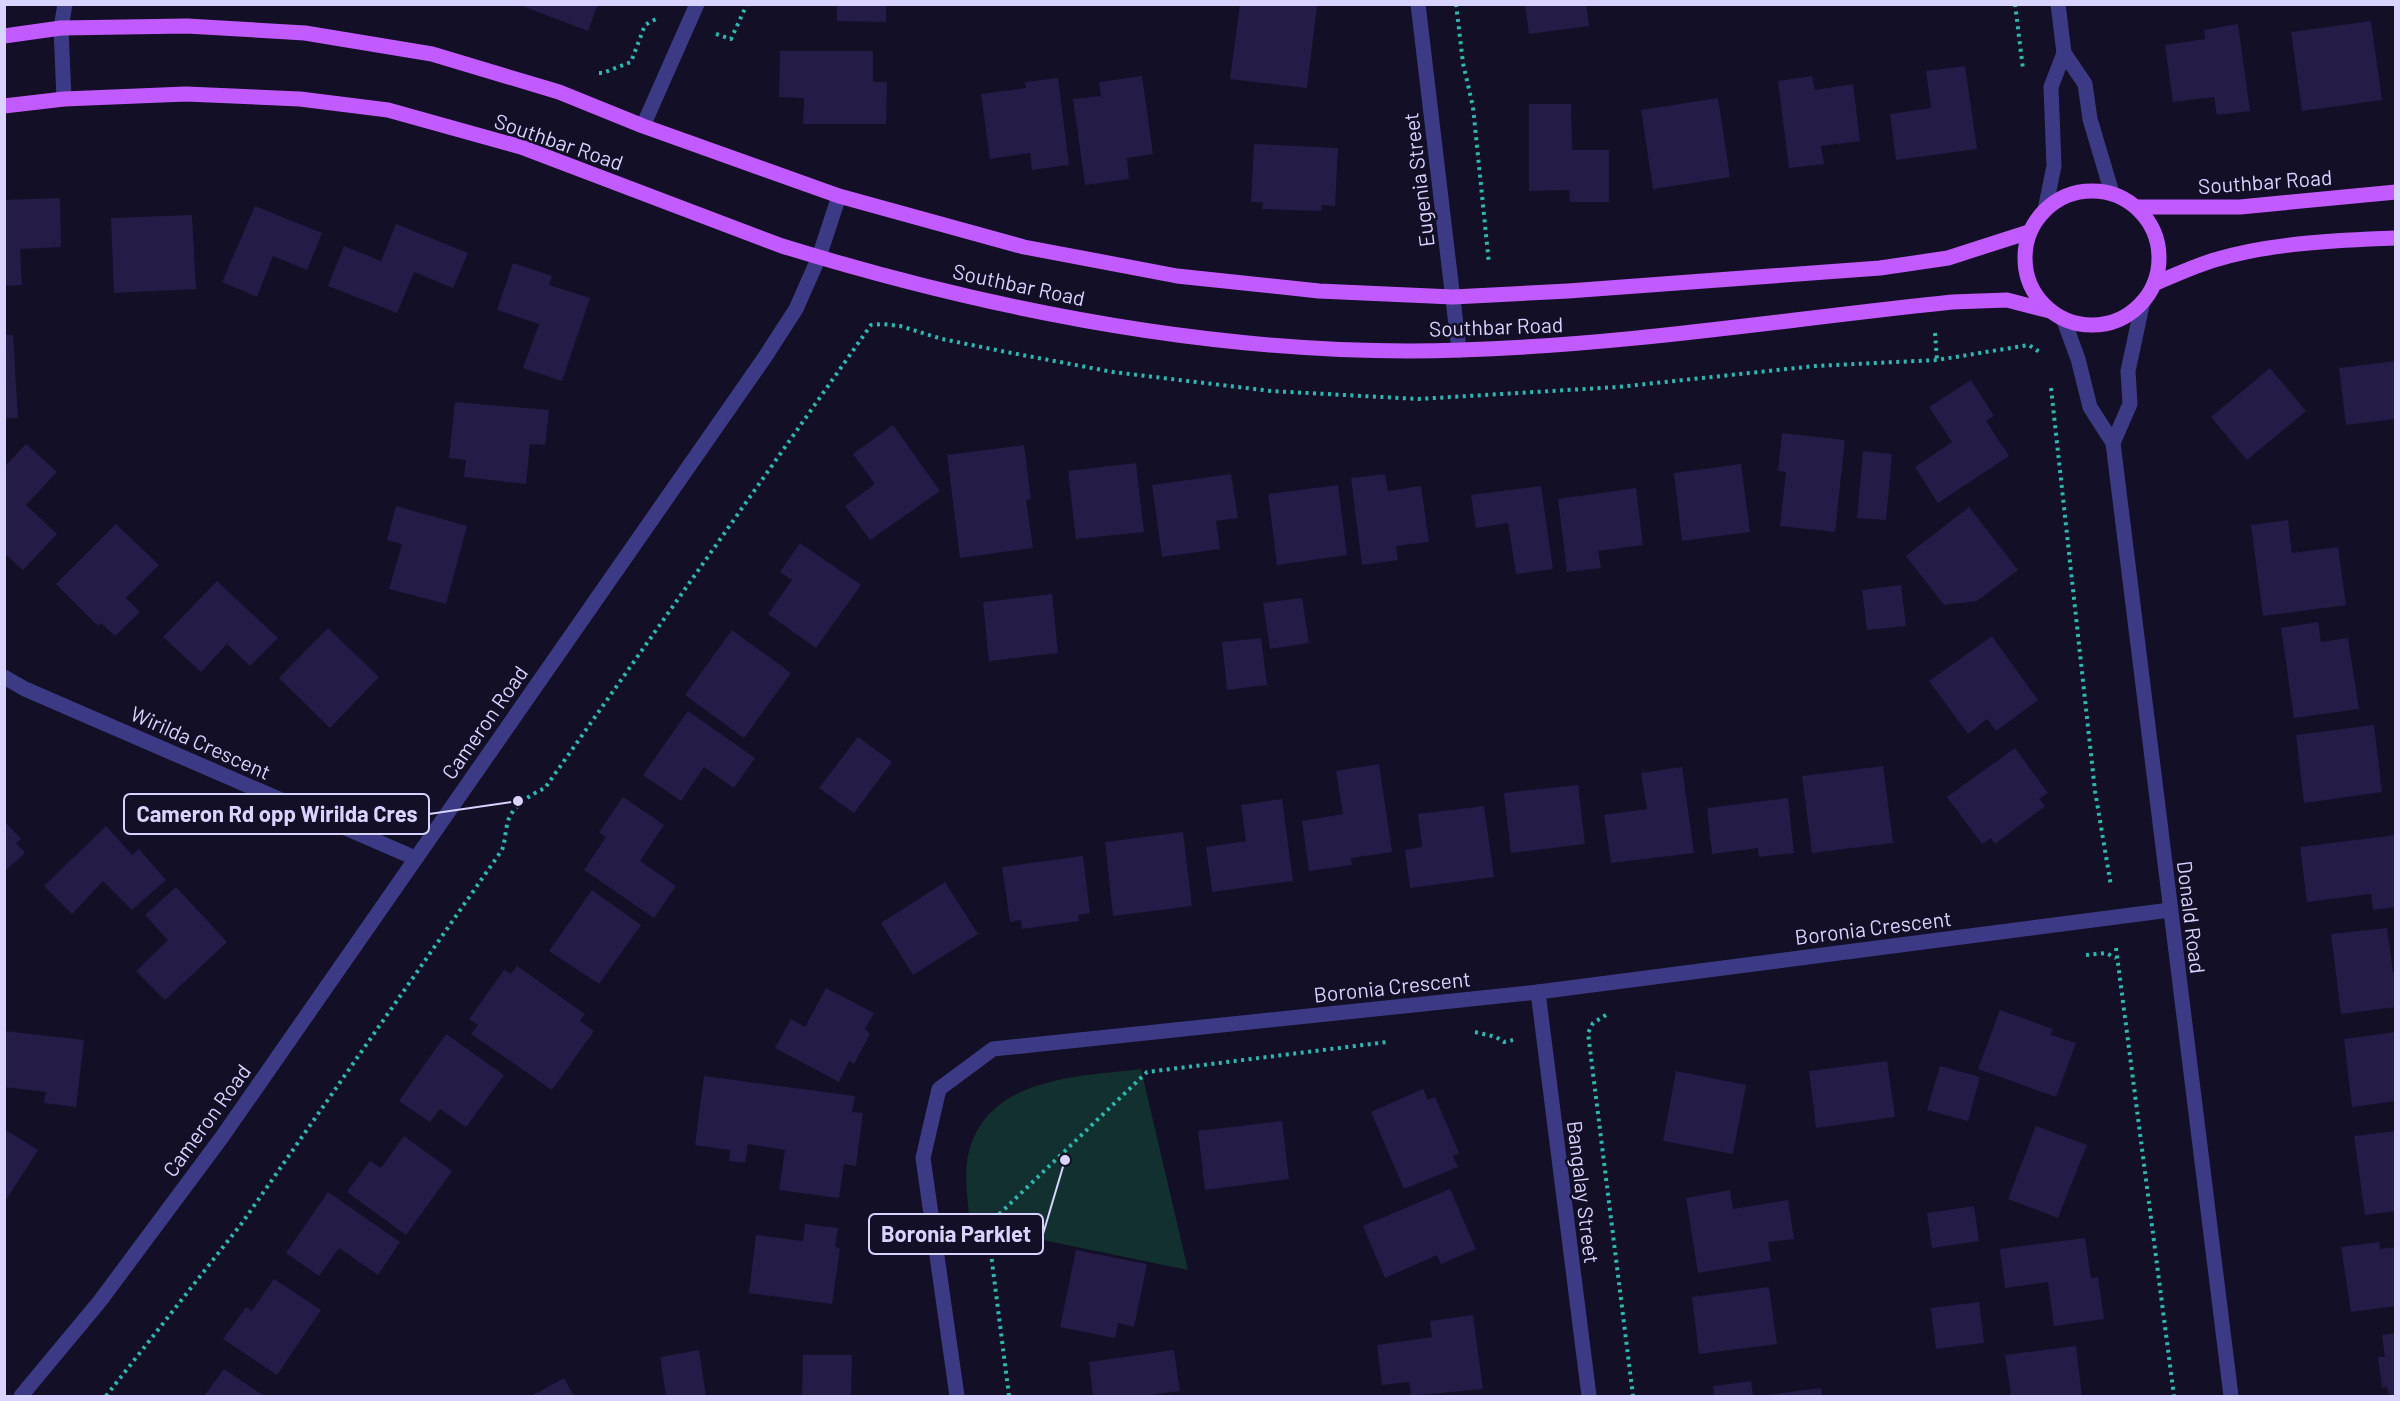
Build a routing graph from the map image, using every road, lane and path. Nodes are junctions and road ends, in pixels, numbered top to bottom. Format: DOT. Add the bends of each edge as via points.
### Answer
graph roads {
  1 [pos="65,4"];
  2 [pos="697,4"];
  3 [pos="1418,4"];
  4 [pos="1456,4"];
  5 [pos="2015,4"];
  6 [pos="2058,4"];
  7 [pos="61,28"];
  8 [pos="4,36"];
  9 [pos="2064,53"];
  10 [pos="2024,72"];
  11 [pos="63,99"];
  12 [pos="4,106"];
  13 [pos="643,126"];
  14 [pos="2396,192"];
  15 [pos="2112,193"];
  16 [pos="839,196"];
  17 [pos="2137,207"];
  18 [pos="2045,210"];
  19 [pos="2029,232"];
  20 [pos="2396,238"];
  21 [pos="819,257"];
  22 [pos="1489,261"];
  23 [pos="2154,284"];
  24 [pos="1453,297"];
  25 [pos="2143,301"];
  26 [pos="1931,304"];
  27 [pos="2056,314"];
  28 [pos="1459,350"];
  29 [pos="2046,356"];
  30 [pos="1937,360"];
  31 [pos="2058,383"];
  32 [pos="2113,442"];
  33 [pos="4,677"];
  34 [pos="415,858"];
  35 [pos="2170,909"];
  36 [pos="2113,917"];
  37 [pos="2085,955"];
  38 [pos="2117,958"];
  39 [pos="1538,992"];
  40 [pos="1610,1012"];
  41 [pos="1466,1032"];
  42 [pos="1395,1041"];
  43 [pos="1504,1042"];
  44 [pos="21,1396"];
  45 [pos="106,1396"];
  46 [pos="957,1396"];
  47 [pos="1009,1396"];
  48 [pos="1589,1396"];
  49 [pos="1633,1396"];
  50 [pos="2174,1396"];
  51 [pos="2230,1396"];
  1 -- 7 [label="street"];
  2 -- 13 [label="street"];
  3 -- 24 [label="street, Eugenia Street"];
  4 -- 22 [label="path" via="1473,107"];
  5 -- 10 [label="path"];
  6 -- 9 [label="street"];
  7 -- 8 [label="main road, Southbar Road"];
  7 -- 11 [label="street"];
  7 -- 13 [label="main road, Southbar Road" via="187,26 305,33 420,52 559,92"];
  9 -- 15 [label="street" via="2085,84 2090,118"];
  9 -- 18 [label="street" via="2051,87 2054,166"];
  11 -- 12 [label="main road, Southbar Road"];
  11 -- 21 [label="main road, Southbar Road" via="186,93 300,99 388,110 521,147"];
  13 -- 16 [label="main road, Southbar Road"];
  14 -- 17 [label="main road, Southbar Road" via="2240,207"];
  15 -- 17 [label="main road"];
  15 -- 18 [label="main road" via="2069,194"];
  16 -- 21 [label="street, Cameron Road"];
  16 -- 24 [label="main road, Southbar Road" via="1024,247 1177,276 1319,291"];
  17 -- 23 [label="main road" via="2151,224 2158,243 2159,264"];
  18 -- 19 [label="main road"];
  19 -- 24 [label="main road, Southbar Road" via="1948,258 1880,268"];
  19 -- 27 [label="main road" via="2025,246 2027,275 2039,300"];
  20 -- 23 [label="main road" via="2247,252"];
  21 -- 28 [label="main road, Southbar Road" via="1016,308 1184,336 1324,349"];
  21 -- 34 [label="street, Cameron Road" via="796,309 765,357"];
  23 -- 25 [label="main road"];
  24 -- 28 [label="street, Eugenia Street"];
  25 -- 27 [label="main road" via="2126,315 2106,323 2084,324"];
  25 -- 32 [label="street" via="2128,371 2130,404"];
  26 -- 27 [label="main road, Southbar Road" via="2007,300"];
  26 -- 28 [label="main road, Southbar Road" via="1577,344"];
  26 -- 30 [label="path"];
  27 -- 32 [label="street, Donald Road" via="2078,359 2090,407"];
  29 -- 30 [label="path" via="2029,345"];
  30 -- 45 [label="path" via="1815,366 1618,387 1418,399 1270,392 1113,372 991,349 900,326 871,325 545,788 527,796 516,810 507,823 502,850 242,1222"];
  31 -- 36 [label="path" via="2050,384 2095,791"];
  32 -- 35 [label="street, Donald Road"];
  33 -- 34 [label="street, Wirilda Crescent"];
  34 -- 44 [label="street, Cameron Road" via="222,1137 100,1301"];
  35 -- 36 [label="street, Boronia Crescent"];
  35 -- 51 [label="street, Donald Road"];
  36 -- 38 [label="path"];
  36 -- 39 [label="street, Boronia Crescent"];
  37 -- 38 [label="path" via="2106,953"];
  38 -- 50 [label="path"];
  39 -- 46 [label="street, Boronia Crescent" via="993,1049 939,1089 923,1158"];
  39 -- 48 [label="street, Bangalay Street"];
  40 -- 49 [label="path" via="1593,1023 1587,1033"];
  41 -- 43 [label="path" via="1482,1032"];
  42 -- 47 [label="path" via="1147,1072 989,1224"];
}
